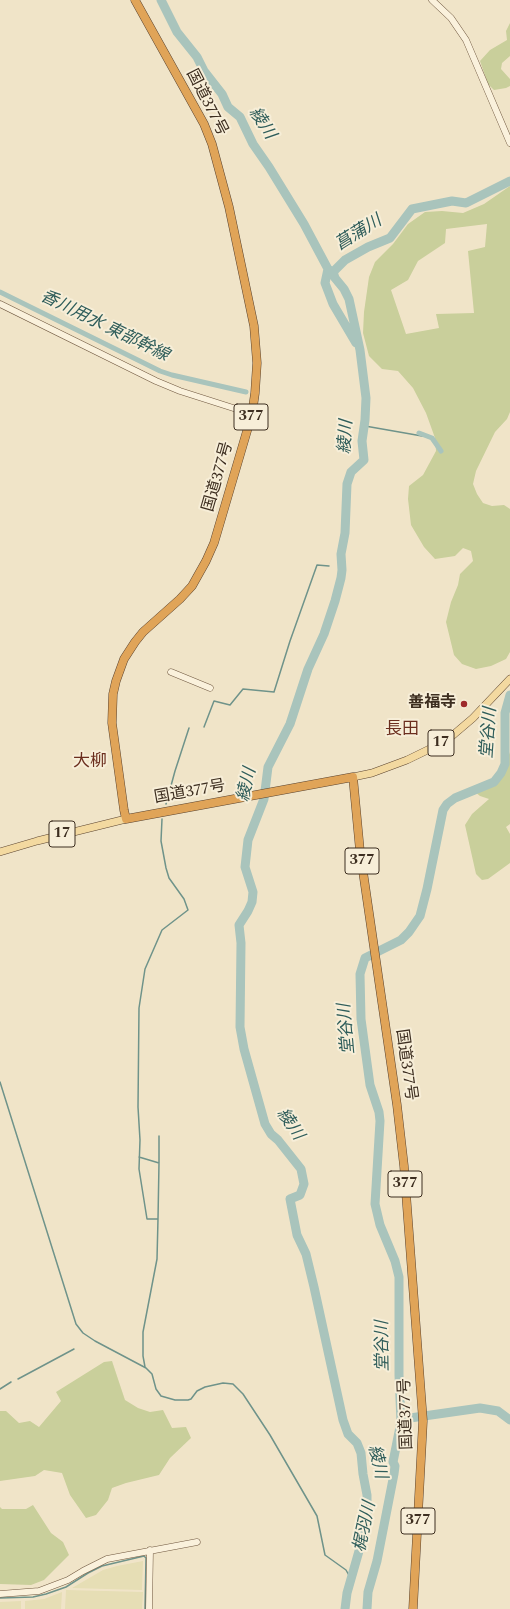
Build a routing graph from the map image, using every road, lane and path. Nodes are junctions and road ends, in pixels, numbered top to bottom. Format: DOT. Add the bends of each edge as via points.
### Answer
graph roads {
  1 [pos="135,0"];
  2 [pos="432,0"];
  3 [pos="510,143"];
  4 [pos="0,304"];
  5 [pos="252,414"];
  6 [pos="171,672"];
  7 [pos="510,679"];
  8 [pos="210,688"];
  9 [pos="353,777"];
  10 [pos="126,819"];
  11 [pos="0,852"];
  12 [pos="197,1542"];
  13 [pos="150,1550"];
  14 [pos="0,1594"];
  15 [pos="149,1609"];
  16 [pos="413,1609"];
  1 -- 5 [label="highway, 国道377号 / 377" via="204,124 212,144 254,326 257,363"];
  2 -- 3 [label="street" via="456,24 466,40"];
  4 -- 5 [label="street" via="180,391"];
  5 -- 10 [label="highway, 国道377号 / 377" via="214,543 206,561 192,586 135,642 124,659 116,681 112,723"];
  6 -- 8 [label="street"];
  7 -- 9 [label="main road, 17" via="474,718 446,741 398,764"];
  9 -- 10 [label="highway, 国道377号"];
  9 -- 16 [label="highway, 国道377号 / 377" via="360,851 404,1166 423,1412"];
  10 -- 11 [label="main road, 17"];
  12 -- 13 [label="street"];
  13 -- 14 [label="street" via="107,1559 68,1580 39,1591"];
  13 -- 15 [label="street"];
}
